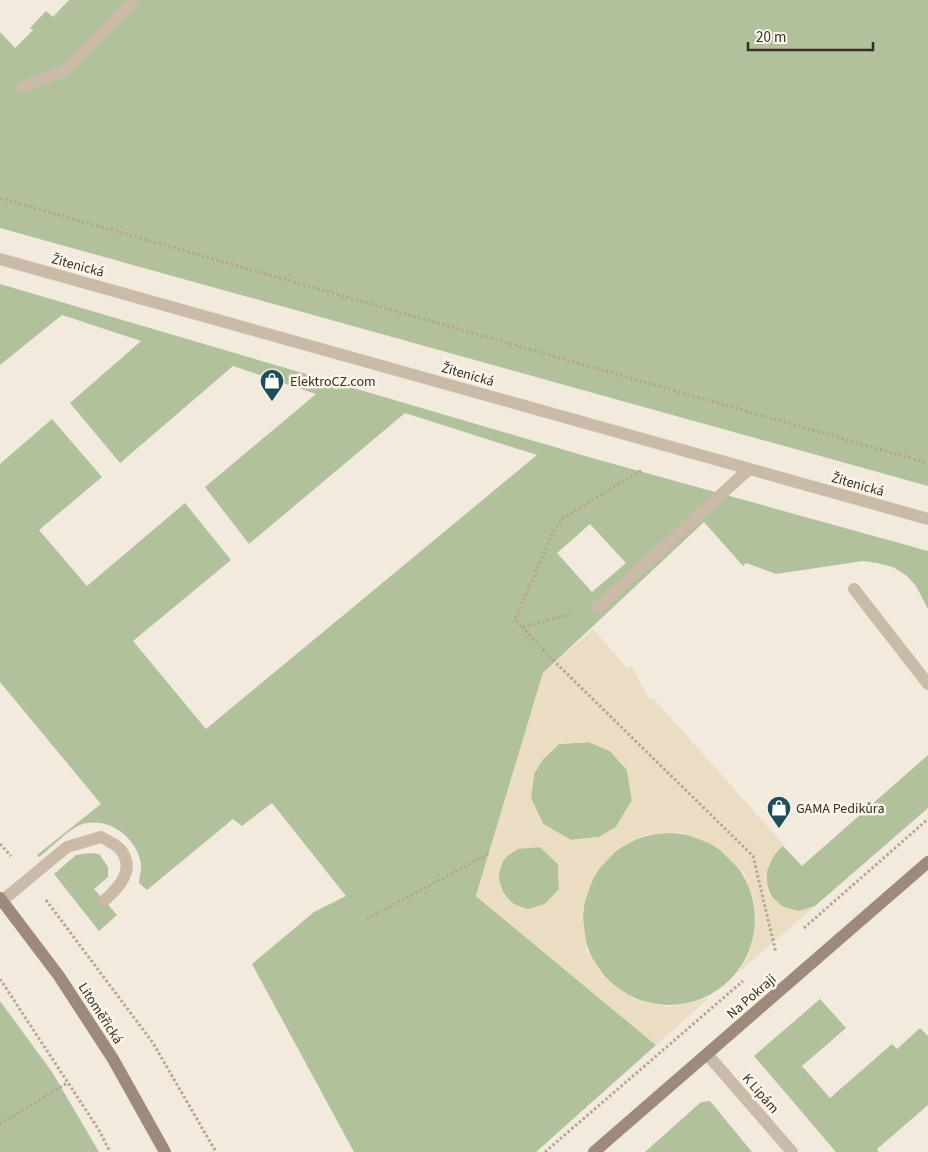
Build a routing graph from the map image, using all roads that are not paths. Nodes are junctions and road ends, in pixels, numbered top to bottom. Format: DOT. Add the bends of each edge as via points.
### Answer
graph roads {
  1 [pos="134,0"];
  2 [pos="22,87"];
  3 [pos="0,259"];
  4 [pos="749,469"];
  5 [pos="928,519"];
  6 [pos="854,589"];
  7 [pos="597,608"];
  8 [pos="928,684"];
  9 [pos="928,862"];
  10 [pos="1,899"];
  11 [pos="104,901"];
  12 [pos="707,1054"];
  13 [pos="165,1152"];
  14 [pos="594,1152"];
  15 [pos="792,1152"];
  1 -- 2 [label="street" via="66,70"];
  3 -- 4 [label="street, Žitenická"];
  4 -- 5 [label="street, Žitenická"];
  4 -- 7 [label="street"];
  6 -- 8 [label="street"];
  9 -- 12 [label="street, Na Pokraji"];
  10 -- 11 [label="street" via="67,847 101,836 121,850 127,866 123,884"];
  10 -- 13 [label="street, Litoměřická" via="59,976 114,1060"];
  12 -- 14 [label="street, Na Pokraji"];
  12 -- 15 [label="street, K Lipám"];
}
